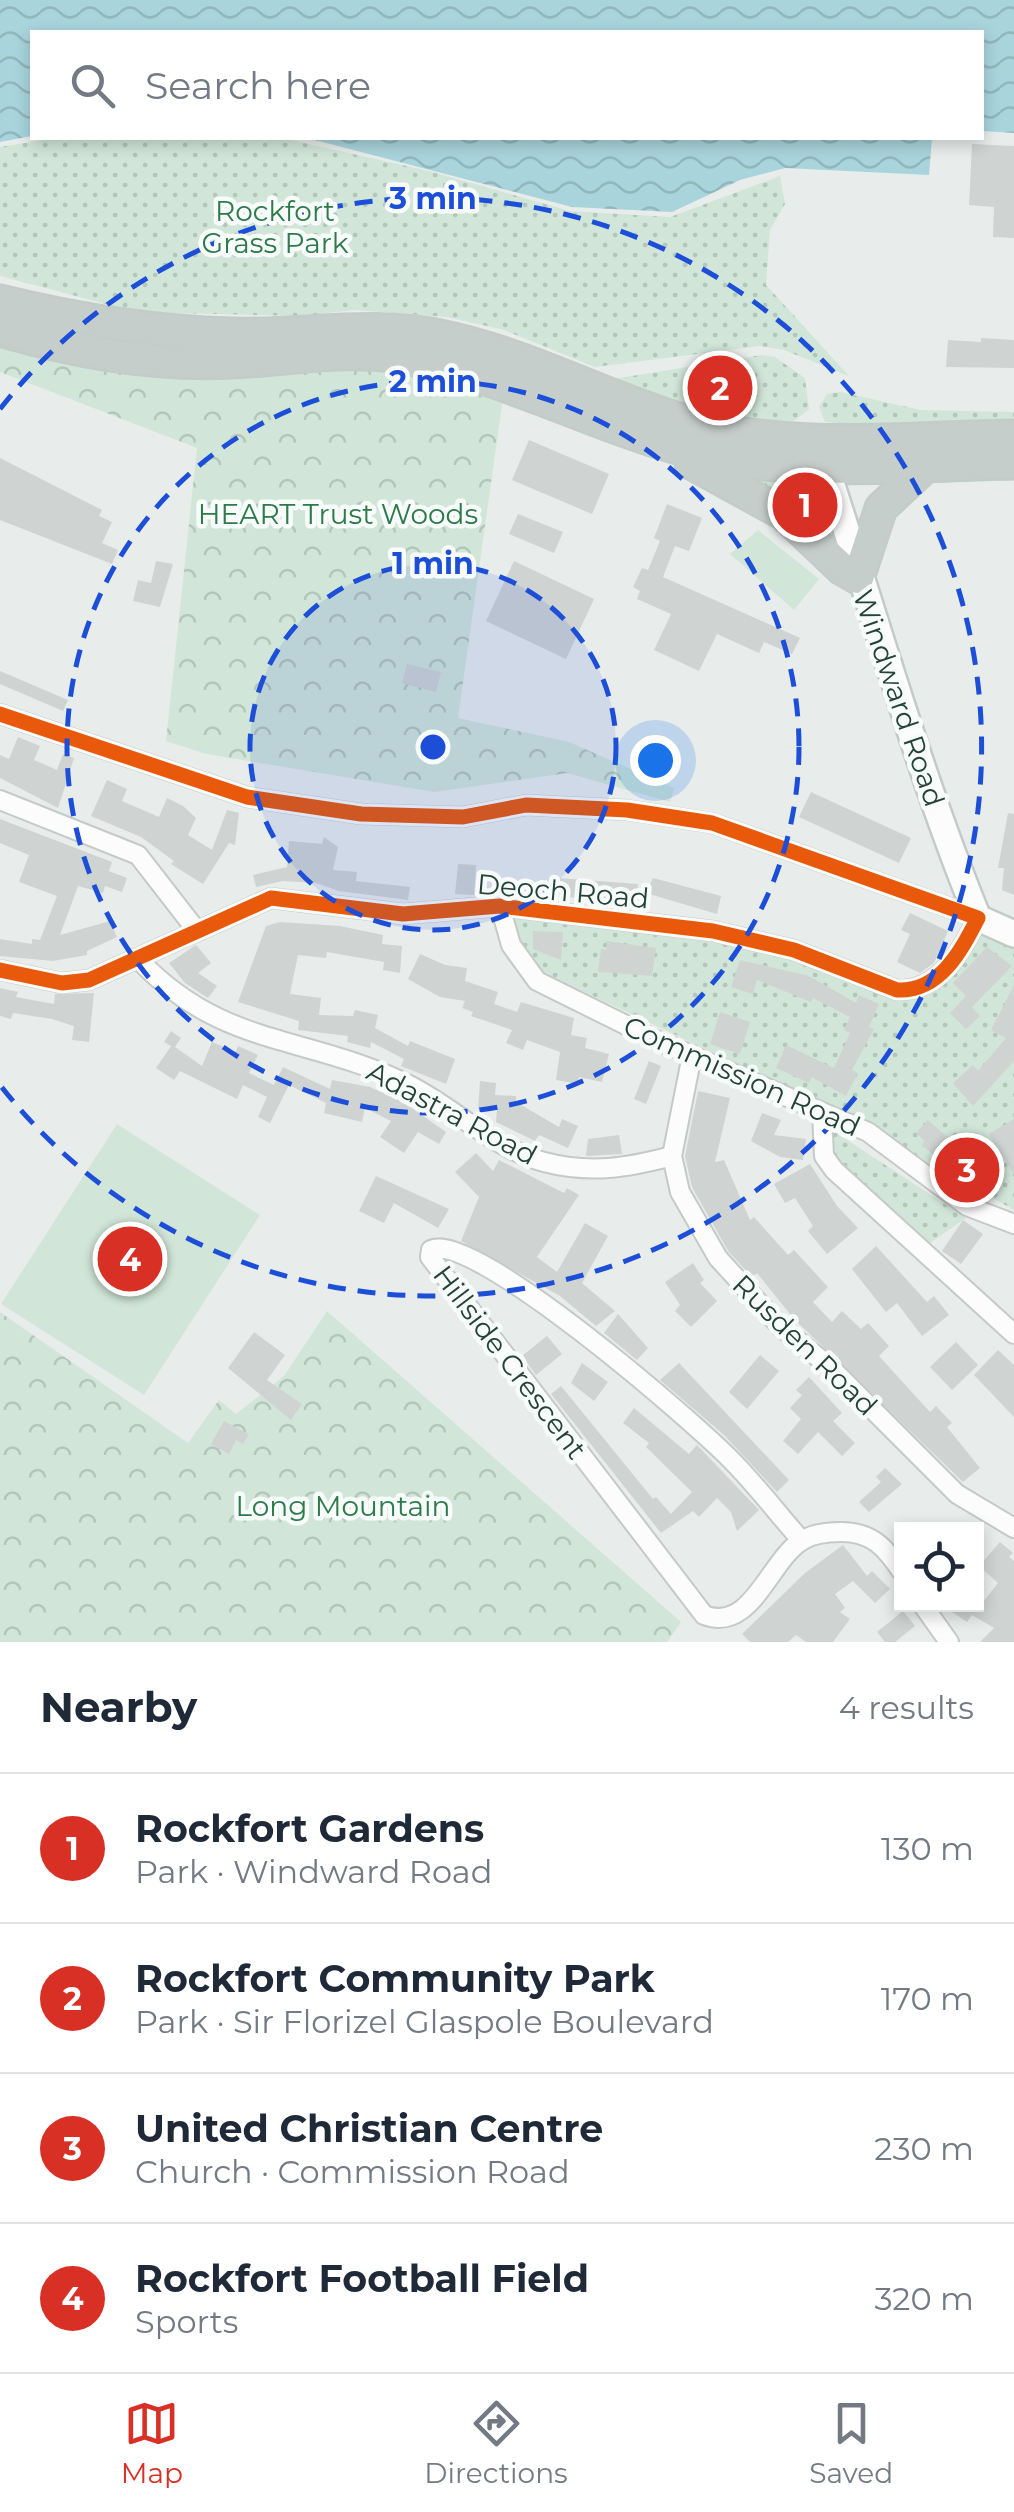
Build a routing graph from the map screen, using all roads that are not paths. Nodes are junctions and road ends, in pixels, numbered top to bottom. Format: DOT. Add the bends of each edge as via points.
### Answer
graph roads {
  1 [pos="0,301"];
  2 [pos="0,330"];
  3 [pos="606,426"];
  4 [pos="1014,436"];
  5 [pos="821,452"];
  6 [pos="1014,463"];
  7 [pos="927,464"];
  8 [pos="858,578"];
  9 [pos="0,714"];
  10 [pos="0,800"];
  11 [pos="500,906"];
  12 [pos="978,918"];
  13 [pos="197,931"];
  14 [pos="1014,934"];
  15 [pos="138,959"];
  16 [pos="0,970"];
  17 [pos="692,1055"];
  18 [pos="822,1113"];
  19 [pos="672,1156"];
  20 [pos="1014,1224"];
  21 [pos="1014,1334"];
  22 [pos="1014,1528"];
  23 [pos="801,1540"];
  24 [pos="894,1560"];
  25 [pos="927,1612"];
  26 [pos="948,1642"];
  1 -- 5 [label="highway" via="88,323 234,334 354,327 443,336 522,358 691,423"];
  2 -- 3 [label="highway" via="125,358 228,363 390,356 484,377"];
  3 -- 5 [label="highway" via="748,464"];
  3 -- 8 [label="highway" via="745,490 784,514"];
  4 -- 5 [label="highway"];
  5 -- 7 [label="highway"];
  5 -- 8 [label="main road, Windward Road"];
  6 -- 7 [label="highway"];
  7 -- 8 [label="highway" via="880,508"];
  8 -- 12 [label="main road, Windward Road"];
  9 -- 12 [label="street" via="266,800 361,814 463,817 526,805 712,823"];
  10 -- 13 [label="street" via="138,855"];
  11 -- 12 [label="street, Deoch Road" via="752,938 912,991 930,984 955,959"];
  11 -- 13 [label="street, Deoch Road" via="403,914 271,898"];
  11 -- 17 [label="street, Commission Road" via="511,945 537,981"];
  12 -- 14 [label="main road"];
  13 -- 15 [label="street, Deoch Road"];
  15 -- 16 [label="street, Deoch Road" via="62,984"];
  15 -- 19 [label="street, Adastra Road" via="168,992 204,1013 394,1078 540,1162 618,1170"];
  17 -- 18 [label="street, Commission Road"];
  17 -- 19 [label="street, Rusden Road"];
  18 -- 20 [label="street, Commission Road" via="868,1132 967,1206"];
  18 -- 21 [label="street" via="824,1156 834,1170"];
  19 -- 22 [label="street, Rusden Road" via="680,1192 718,1258 754,1298 957,1494"];
  23 -- 23 [label="street, Hillside Crescent" via="735,1463 545,1304 484,1264 434,1247 430,1258 704,1615 736,1613"];
  23 -- 24 [label="street" via="860,1533"];
  25 -- 26 [label="street"];
}
